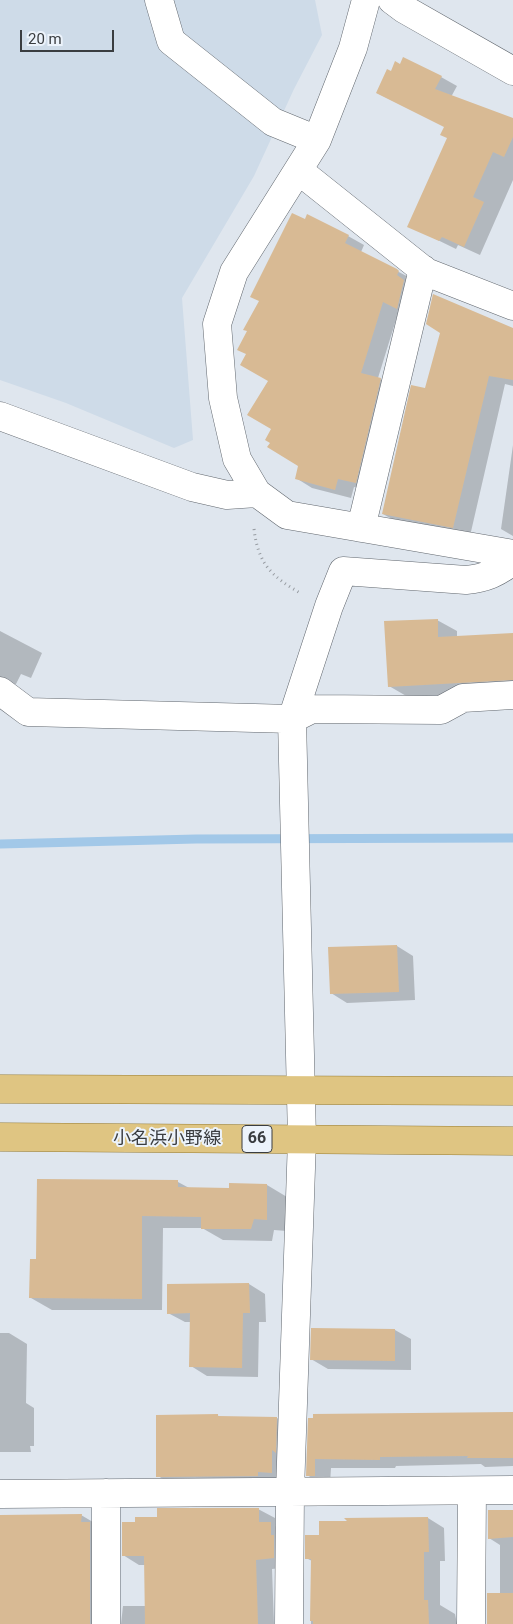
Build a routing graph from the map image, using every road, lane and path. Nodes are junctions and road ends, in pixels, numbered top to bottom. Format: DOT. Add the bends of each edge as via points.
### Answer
graph roads {
  1 [pos="159,0"];
  2 [pos="366,0"];
  3 [pos="392,0"];
  4 [pos="513,71"];
  5 [pos="317,140"];
  6 [pos="298,170"];
  7 [pos="422,269"];
  8 [pos="513,306"];
  9 [pos="0,416"];
  10 [pos="259,495"];
  11 [pos="361,528"];
  12 [pos="513,554"];
  13 [pos="513,560"];
  14 [pos="329,606"];
  15 [pos="0,691"];
  16 [pos="513,695"];
  17 [pos="292,719"];
  18 [pos="0,1089"];
  19 [pos="300,1090"];
  20 [pos="513,1091"];
  21 [pos="0,1138"];
  22 [pos="302,1140"];
  23 [pos="513,1141"];
  24 [pos="513,1490"];
  25 [pos="290,1491"];
  26 [pos="472,1491"];
  27 [pos="106,1493"];
  28 [pos="0,1494"];
  29 [pos="106,1624"];
  30 [pos="289,1624"];
  31 [pos="471,1624"];
  1 -- 5 [label="street" via="171,41 273,122"];
  2 -- 5 [label="street" via="353,48"];
  3 -- 4 [label="street"];
  5 -- 6 [label="street"];
  6 -- 7 [label="street"];
  6 -- 10 [label="street" via="234,272 217,324 223,398 237,459"];
  7 -- 8 [label="street"];
  7 -- 11 [label="street"];
  9 -- 10 [label="street" via="192,487 226,496"];
  10 -- 11 [label="street" via="287,515"];
  10 -- 14 [label="path" via="254,528 256,549 266,566 284,584"];
  11 -- 12 [label="street"];
  13 -- 14 [label="street" via="490,576 466,580 343,571"];
  14 -- 17 [label="street"];
  15 -- 17 [label="street" via="28,712"];
  16 -- 17 [label="street" via="463,698 440,710 312,709"];
  17 -- 19 [label="street"];
  18 -- 19 [label="main road"];
  19 -- 20 [label="main road"];
  19 -- 22 [label="street"];
  21 -- 22 [label="main road, 小名浜小野線 / 66"];
  22 -- 23 [label="main road, 小名浜小野線 / 66"];
  22 -- 25 [label="street"];
  24 -- 26 [label="street"];
  25 -- 26 [label="street"];
  25 -- 27 [label="street"];
  25 -- 30 [label="street"];
  26 -- 31 [label="street"];
  27 -- 28 [label="street"];
  27 -- 29 [label="street"];
}
